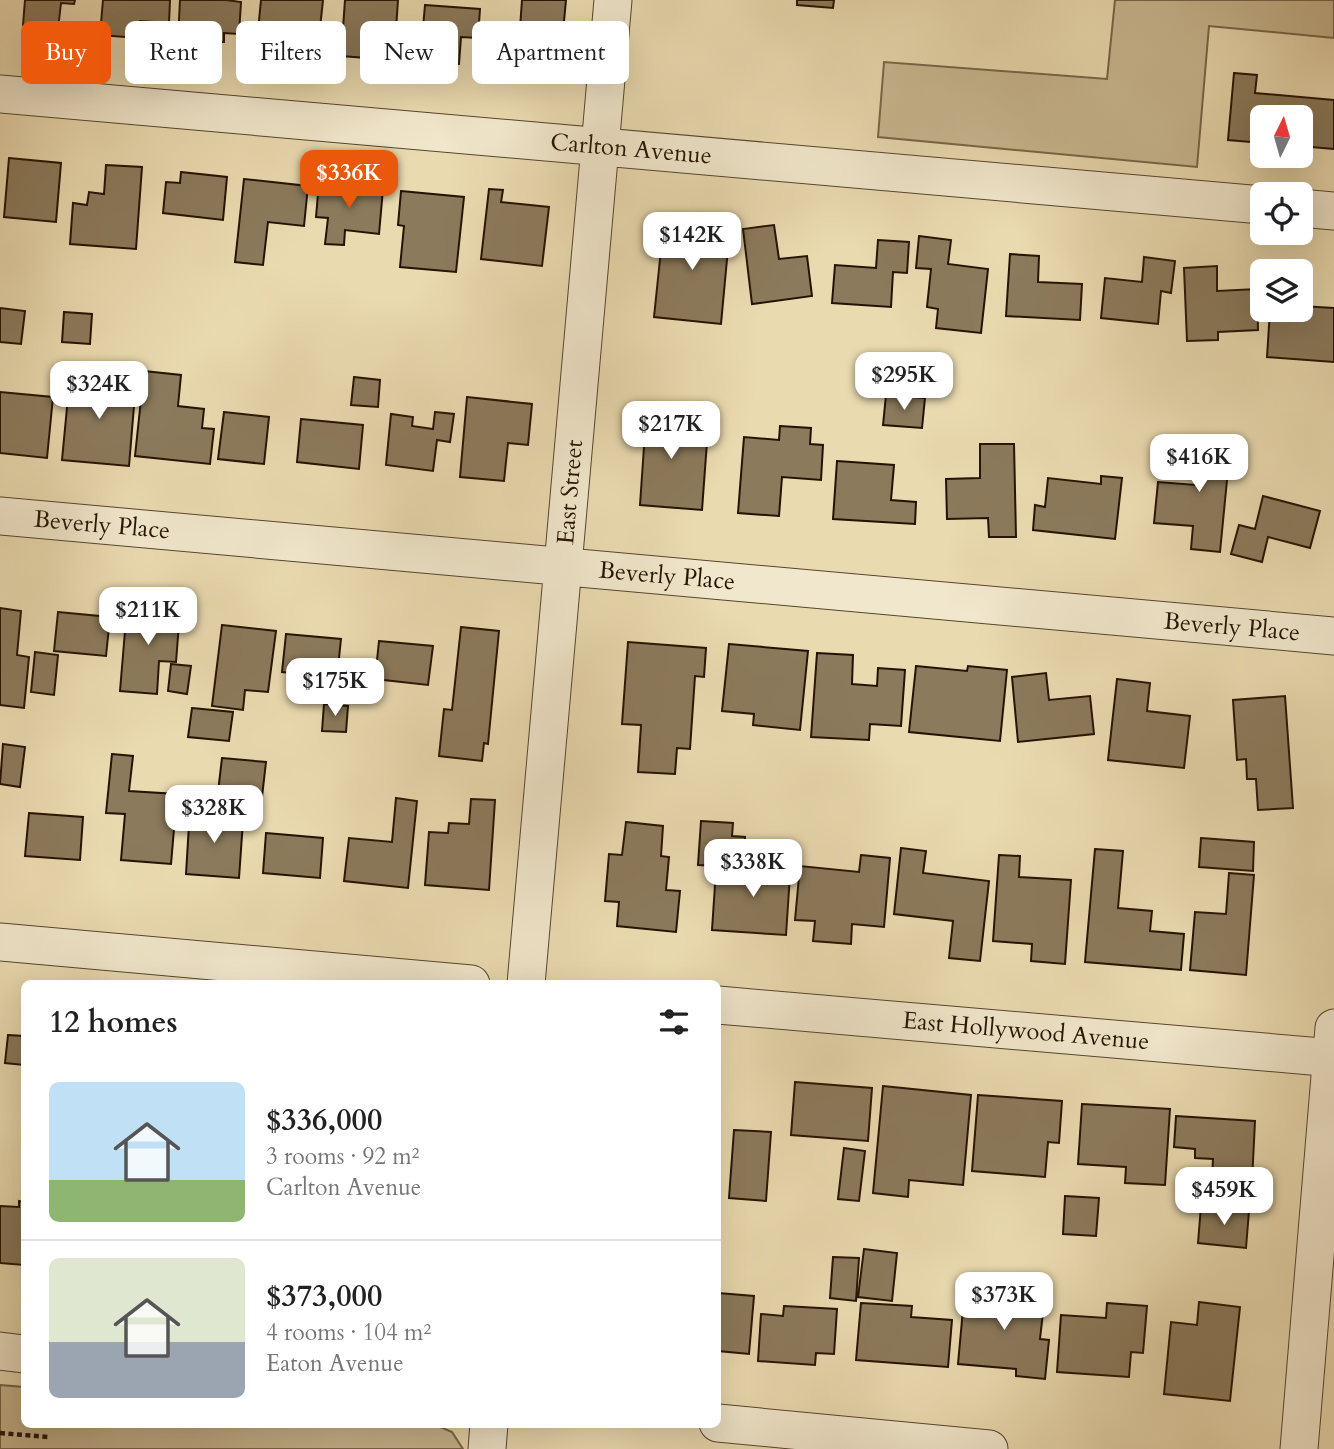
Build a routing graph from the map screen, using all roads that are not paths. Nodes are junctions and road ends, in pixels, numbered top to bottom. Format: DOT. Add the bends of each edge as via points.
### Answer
graph roads {
  1 [pos="613,0"];
  2 [pos="0,94"];
  3 [pos="601,146"];
  4 [pos="1250,204"];
  5 [pos="1313,209"];
  6 [pos="1334,211"];
  7 [pos="0,516"];
  8 [pos="563,567"];
  9 [pos="1334,636"];
  10 [pos="0,942"];
  11 [pos="426,980"];
  12 [pos="526,980"];
  13 [pos="721,1005"];
  14 [pos="1333,1048"];
  15 [pos="0,1351"];
  16 [pos="21,1354"];
  17 [pos="721,1423"];
  18 [pos="489,1428"];
  19 [pos="487,1449"];
  20 [pos="989,1449"];
  21 [pos="1299,1449"];
  1 -- 3 [label="street, East Street"];
  2 -- 3 [label="street, Carlton Avenue"];
  3 -- 4 [label="street, Carlton Avenue"];
  3 -- 8 [label="street, East Street"];
  5 -- 6 [label="street"];
  7 -- 8 [label="street, Beverly Place"];
  8 -- 9 [label="street, Beverly Place"];
  8 -- 12 [label="street, East Street"];
  10 -- 11 [label="street"];
  13 -- 14 [label="street, East Hollywood Avenue"];
  14 -- 21 [label="street"];
  15 -- 16 [label="street"];
  17 -- 20 [label="street"];
  18 -- 19 [label="street"];
}
